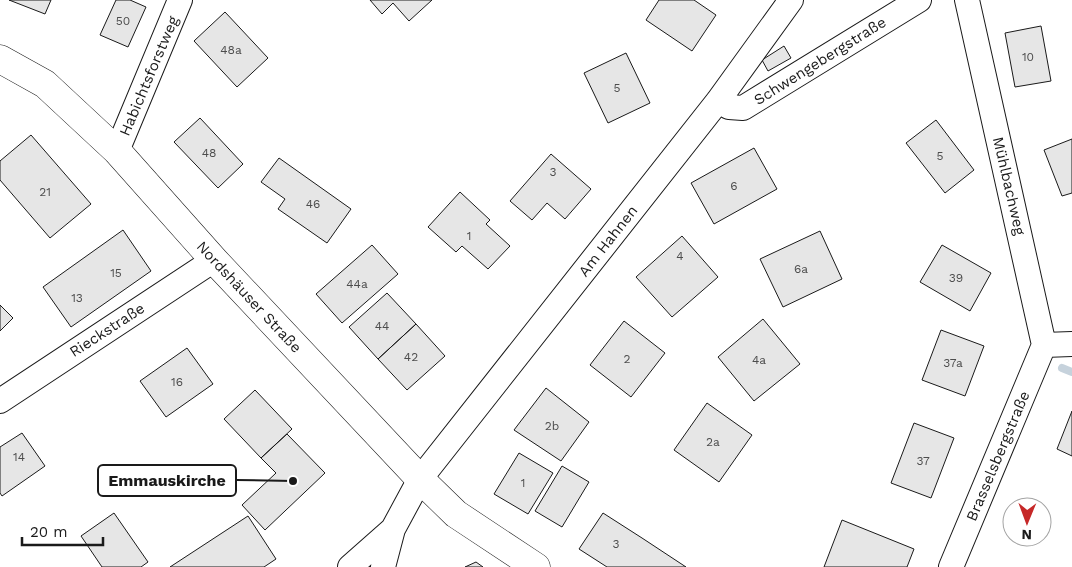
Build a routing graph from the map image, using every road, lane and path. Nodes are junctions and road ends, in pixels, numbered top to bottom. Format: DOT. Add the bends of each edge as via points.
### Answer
graph roads {
  1 [pos="180,0"];
  2 [pos="791,0"];
  3 [pos="919,0"];
  4 [pos="967,0"];
  5 [pos="0,59"];
  6 [pos="718,101"];
  7 [pos="117,151"];
  8 [pos="214,260"];
  9 [pos="1072,344"];
  10 [pos="1044,346"];
  11 [pos="0,401"];
  12 [pos="420,479"];
  13 [pos="393,529"];
  14 [pos="350,567"];
  15 [pos="383,567"];
  16 [pos="536,567"];
  17 [pos="952,567"];
  1 -- 7 [label="street, Habichtsforstweg"];
  2 -- 6 [label="street, Am Hahnen"];
  3 -- 6 [label="street, Schwengebergstraße" via="743,108 729,107"];
  4 -- 10 [label="street, Mühlbachweg"];
  5 -- 7 [label="street, Nordshäuser Straße" via="45,84"];
  6 -- 12 [label="street, Am Hahnen"];
  7 -- 8 [label="street, Nordshäuser Straße"];
  8 -- 11 [label="street, Rieckstraße"];
  8 -- 12 [label="street, Nordshäuser Straße"];
  9 -- 10 [label="street"];
  10 -- 17 [label="street, Brasselsbergstraße"];
  12 -- 13 [label="street"];
  12 -- 16 [label="street, Nordshäuser Straße" via="456,514"];
  13 -- 14 [label="street"];
  13 -- 15 [label="street"];
}
